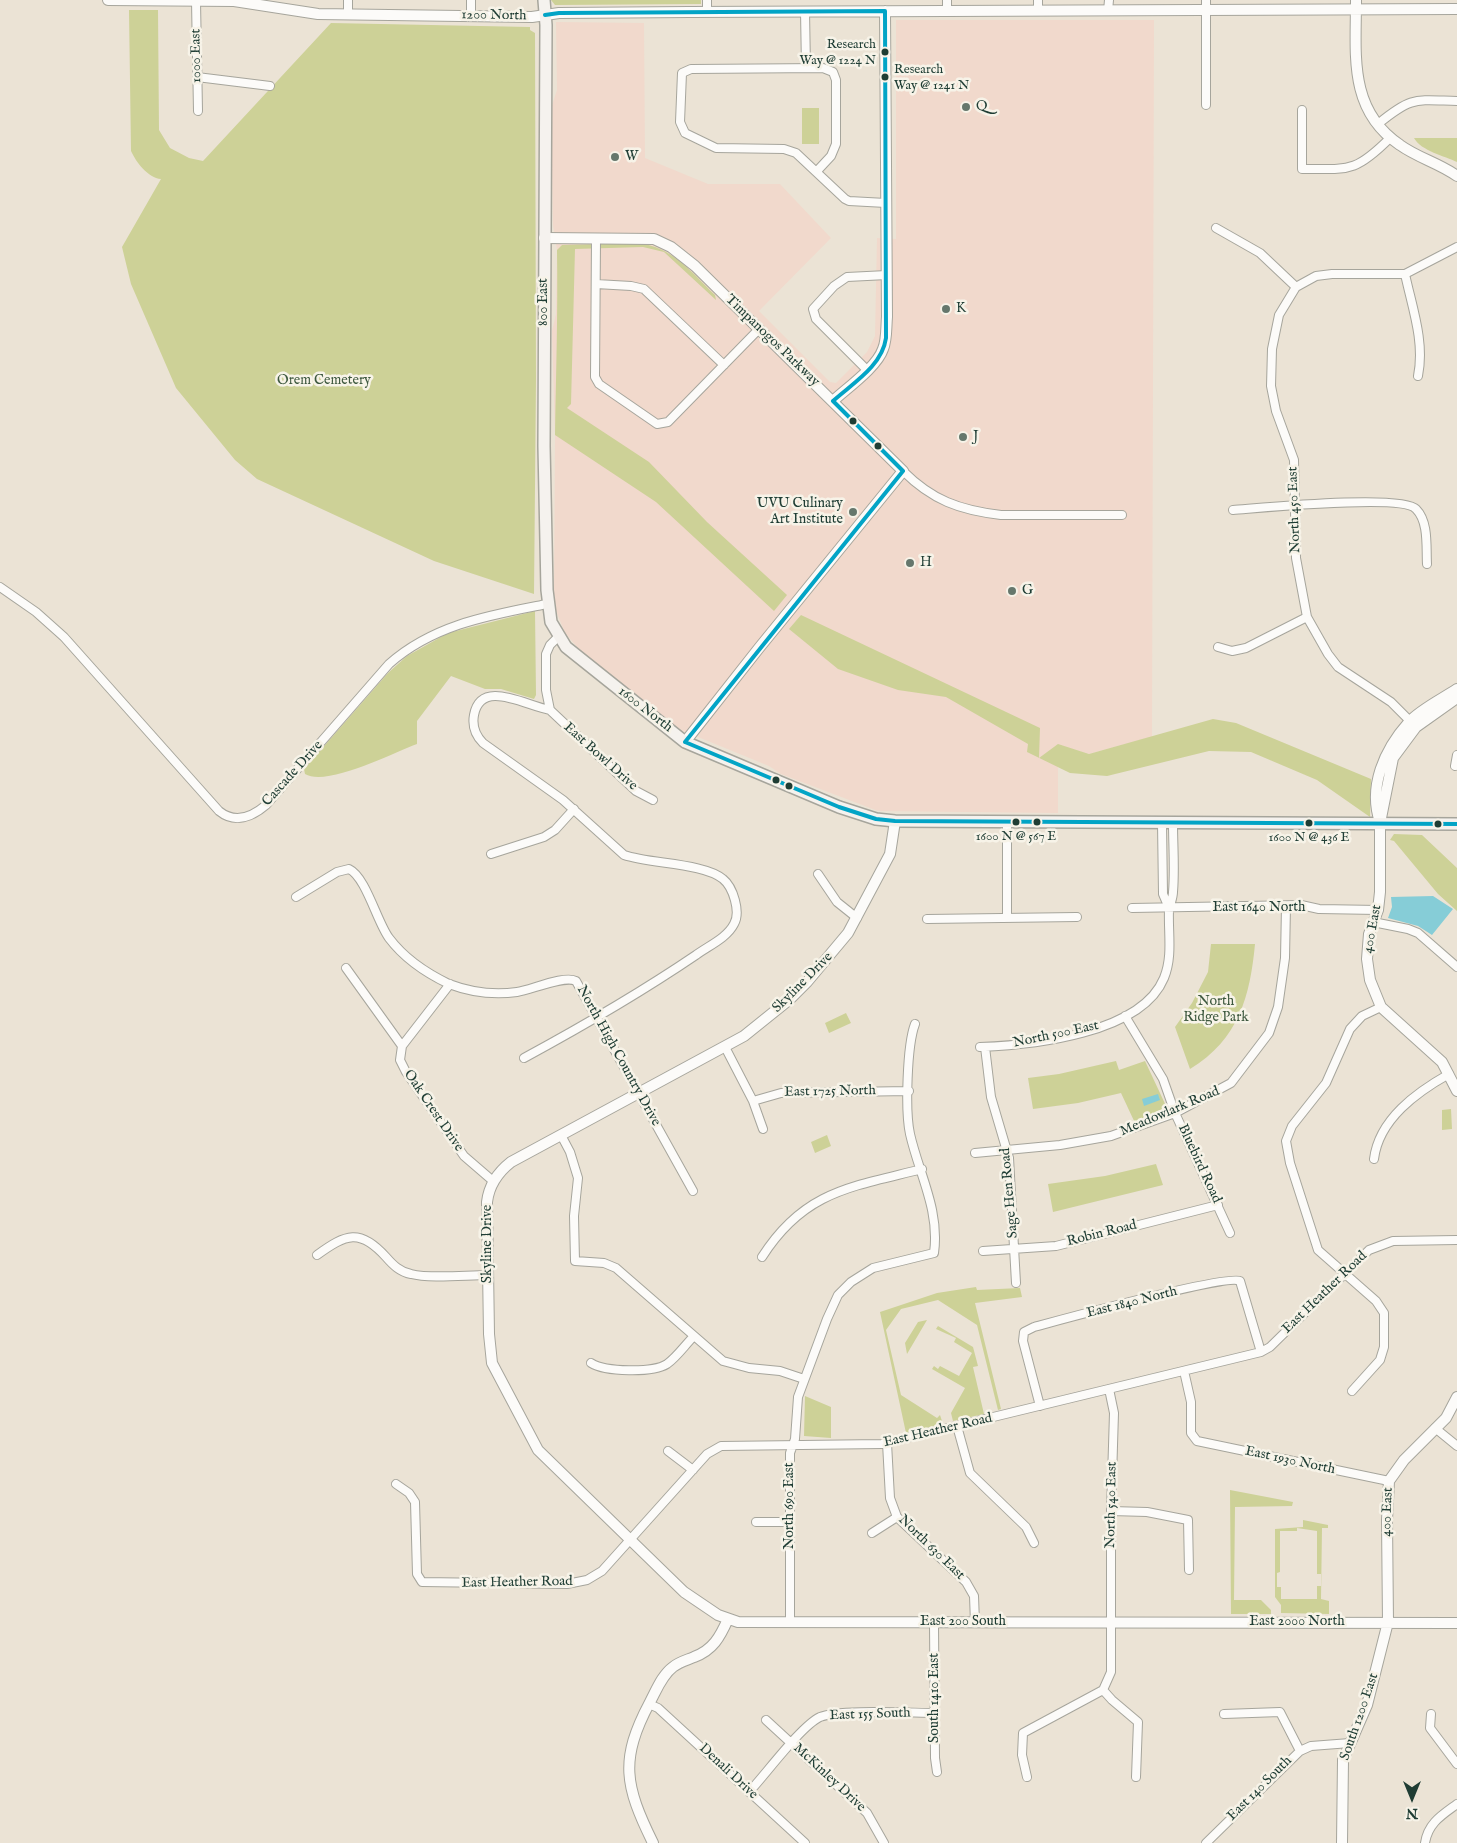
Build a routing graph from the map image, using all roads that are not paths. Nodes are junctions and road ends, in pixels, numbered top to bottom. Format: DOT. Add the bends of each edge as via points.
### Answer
graph roads {
  1 [pos="108,0"];
  2 [pos="196,0"];
  3 [pos="348,0"];
  4 [pos="471,0"];
  5 [pos="544,0"];
  6 [pos="707,0"];
  7 [pos="947,5"];
  8 [pos="1038,5"];
  9 [pos="1108,5"];
  10 [pos="1206,5"];
  11 [pos="1356,5"];
  12 [pos="1457,9"];
  13 [pos="805,11"];
  14 [pos="885,11"];
  15 [pos="707,12"];
  16 [pos="348,14"];
  17 [pos="545,15"];
  18 [pos="471,16"];
  19 [pos="806,68"];
  20 [pos="197,77"];
  21 [pos="270,86"];
  22 [pos="1457,101"];
  23 [pos="1206,105"];
  24 [pos="1302,110"];
  25 [pos="198,111"];
  26 [pos="1378,124"];
  27 [pos="1390,138"];
  28 [pos="817,171"];
  29 [pos="1457,176"];
  30 [pos="886,203"];
  31 [pos="1216,228"];
  32 [pos="544,238"];
  33 [pos="596,239"];
  34 [pos="1457,247"];
  35 [pos="1405,274"];
  36 [pos="887,275"];
  37 [pos="596,284"];
  38 [pos="1296,287"];
  39 [pos="759,329"];
  40 [pos="724,365"];
  41 [pos="867,370"];
  42 [pos="1418,376"];
  43 [pos="833,401"];
  44 [pos="903,470"];
  45 [pos="1296,505"];
  46 [pos="1233,510"];
  47 [pos="1122,515"];
  48 [pos="1427,564"];
  49 [pos="0,587"];
  50 [pos="547,604"];
  51 [pos="1307,617"];
  52 [pos="558,637"];
  53 [pos="1218,647"];
  54 [pos="1457,689"];
  55 [pos="1457,698"];
  56 [pos="550,710"];
  57 [pos="1413,724"];
  58 [pos="686,742"];
  59 [pos="1457,755"];
  60 [pos="1455,766"];
  61 [pos="653,800"];
  62 [pos="574,809"];
  63 [pos="895,821"];
  64 [pos="1007,822"];
  65 [pos="1168,823"];
  66 [pos="1380,823"];
  67 [pos="1457,824"];
  68 [pos="491,854"];
  69 [pos="818,874"];
  70 [pos="296,897"];
  71 [pos="1286,906"];
  72 [pos="1132,908"];
  73 [pos="1169,908"];
  74 [pos="1378,910"];
  75 [pos="1077,917"];
  76 [pos="857,918"];
  77 [pos="927,918"];
  78 [pos="1007,918"];
  79 [pos="1373,922"];
  80 [pos="346,968"];
  81 [pos="1457,968"];
  82 [pos="450,984"];
  83 [pos="1381,1007"];
  84 [pos="1125,1016"];
  85 [pos="596,1018"];
  86 [pos="915,1024"];
  87 [pos="402,1046"];
  88 [pos="725,1047"];
  89 [pos="982,1047"];
  90 [pos="524,1058"];
  91 [pos="1449,1074"];
  92 [pos="909,1091"];
  93 [pos="1457,1091"];
  94 [pos="639,1093"];
  95 [pos="753,1101"];
  96 [pos="1175,1112"];
  97 [pos="763,1130"];
  98 [pos="561,1136"];
  99 [pos="1008,1150"];
  100 [pos="975,1154"];
  101 [pos="1374,1159"];
  102 [pos="922,1169"];
  103 [pos="493,1181"];
  104 [pos="694,1191"];
  105 [pos="1218,1205"];
  106 [pos="1230,1232"];
  107 [pos="1457,1240"];
  108 [pos="1014,1250"];
  109 [pos="983,1251"];
  110 [pos="317,1255"];
  111 [pos="762,1257"];
  112 [pos="1343,1273"];
  113 [pos="488,1275"];
  114 [pos="1016,1282"];
  115 [pos="694,1336"];
  116 [pos="1261,1352"];
  117 [pos="591,1363"];
  118 [pos="1184,1371"];
  119 [pos="804,1379"];
  120 [pos="1110,1389"];
  121 [pos="1352,1391"];
  122 [pos="1457,1397"];
  123 [pos="1040,1406"];
  124 [pos="957,1426"];
  125 [pos="1436,1428"];
  126 [pos="887,1444"];
  127 [pos="792,1446"];
  128 [pos="1457,1446"];
  129 [pos="668,1451"];
  130 [pos="693,1470"];
  131 [pos="1389,1481"];
  132 [pos="396,1484"];
  133 [pos="1111,1512"];
  134 [pos="897,1517"];
  135 [pos="756,1522"];
  136 [pos="790,1522"];
  137 [pos="872,1533"];
  138 [pos="630,1541"];
  139 [pos="1034,1542"];
  140 [pos="1189,1570"];
  141 [pos="728,1619"];
  142 [pos="975,1622"];
  143 [pos="1112,1622"];
  144 [pos="1136,1622"];
  145 [pos="1388,1622"];
  146 [pos="790,1623"];
  147 [pos="934,1623"];
  148 [pos="1457,1623"];
  149 [pos="1103,1690"];
  150 [pos="649,1704"];
  151 [pos="935,1713"];
  152 [pos="1224,1714"];
  153 [pos="1431,1714"];
  154 [pos="766,1720"];
  155 [pos="792,1743"];
  156 [pos="1350,1743"];
  157 [pos="1300,1751"];
  158 [pos="1457,1764"];
  159 [pos="937,1772"];
  160 [pos="1027,1777"];
  161 [pos="1136,1777"];
  162 [pos="749,1792"];
  163 [pos="1457,1804"];
  164 [pos="653,1843"];
  165 [pos="805,1843"];
  166 [pos="884,1843"];
  167 [pos="1206,1843"];
  168 [pos="1342,1843"];
  169 [pos="1426,1843"];
  1 -- 2 [label="street, 1200 North"];
  2 -- 16 [label="street, 1200 North" via="234,1 302,13"];
  2 -- 20 [label="street, 1000 East"];
  3 -- 16 [label="street"];
  4 -- 18 [label="street"];
  5 -- 17 [label="main road, 800 East"];
  6 -- 15 [label="street"];
  7 -- 8 [label="street, 1200 North"];
  7 -- 14 [label="street, 1200 North"];
  8 -- 9 [label="street, 1200 North"];
  9 -- 10 [label="street, 1200 North"];
  10 -- 11 [label="street, 1200 North"];
  10 -- 23 [label="street"];
  11 -- 12 [label="street, 1200 North"];
  11 -- 26 [label="street" via="1356,76 1362,98"];
  13 -- 14 [label="street, 1200 North"];
  13 -- 15 [label="street, 1200 North"];
  13 -- 19 [label="street"];
  14 -- 30 [label="street"];
  15 -- 17 [label="street, 1200 North"];
  16 -- 18 [label="street, 1200 North"];
  17 -- 18 [label="street, 1200 North"];
  17 -- 32 [label="main road, 800 East"];
  19 -- 28 [label="street" via="829,69 836,80 836,144 831,156"];
  19 -- 28 [label="street" via="691,69 682,73 680,122 685,133 716,148 790,150"];
  20 -- 21 [label="street"];
  20 -- 25 [label="street, 1000 East"];
  22 -- 26 [label="street" via="1412,100 1399,106"];
  24 -- 27 [label="street" via="1302,168 1349,168 1369,159"];
  26 -- 27 [label="street"];
  27 -- 29 [label="street"];
  28 -- 30 [label="street" via="849,201"];
  30 -- 36 [label="street"];
  31 -- 38 [label="street" via="1260,253"];
  32 -- 33 [label="street, Timpanogos Parkway"];
  32 -- 50 [label="main road, 800 East"];
  33 -- 37 [label="street"];
  33 -- 39 [label="street, Timpanogos Parkway" via="654,239 671,247"];
  34 -- 35 [label="street"];
  35 -- 38 [label="street" via="1332,274"];
  35 -- 42 [label="street" via="1419,337"];
  36 -- 41 [label="street" via="884,348"];
  36 -- 41 [label="street" via="847,277 813,309 816,319"];
  37 -- 40 [label="street" via="644,289"];
  37 -- 40 [label="street" via="595,377 599,384 657,424 668,422"];
  38 -- 45 [label="street, North 450 East" via="1279,315 1274,337 1271,386 1276,411 1294,460"];
  39 -- 40 [label="street"];
  39 -- 43 [label="street, Timpanogos Parkway"];
  41 -- 43 [label="street"];
  43 -- 44 [label="street, Timpanogos Parkway"];
  44 -- 47 [label="street, Timpanogos Parkway" via="918,486 939,500 983,513"];
  44 -- 58 [label="street"];
  45 -- 46 [label="street"];
  45 -- 48 [label="street" via="1393,502 1414,507 1424,522"];
  45 -- 51 [label="street, North 450 East" via="1296,558"];
  49 -- 50 [label="street, Cascade Drive" via="64,637 219,811 232,818 251,816 266,805 402,653 425,638 458,624"];
  50 -- 52 [label="main road, 1600 North"];
  51 -- 53 [label="street" via="1246,648 1232,651"];
  51 -- 57 [label="street, North 450 East" via="1338,666 1391,702"];
  52 -- 56 [label="street" via="546,654 546,690"];
  52 -- 58 [label="main road, 1600 North" via="588,666"];
  54 -- 57 [label="street, 400 East"];
  55 -- 57 [label="street, 400 East"];
  56 -- 61 [label="street, East Bowl Drive" via="636,791"];
  56 -- 62 [label="street" via="500,695 487,696 478,702 473,726 483,743"];
  57 -- 66 [label="street, 400 East" via="1394,758"];
  58 -- 63 [label="main road, 1600 North" via="839,807 876,819"];
  59 -- 60 [label="street"];
  62 -- 68 [label="street" via="544,837"];
  62 -- 85 [label="street" via="624,855 716,874 727,883 737,909 734,924 725,935"];
  63 -- 64 [label="main road, 1600 North"];
  63 -- 76 [label="street, Skyline Drive" via="890,854"];
  64 -- 65 [label="main road, 1600 North"];
  64 -- 78 [label="street"];
  65 -- 66 [label="main road, 1600 North"];
  65 -- 73 [label="street, North 500 East" via="1174,892"];
  66 -- 67 [label="main road, 1600 North"];
  66 -- 74 [label="street, 400 East"];
  69 -- 76 [label="street" via="837,902"];
  70 -- 82 [label="street" via="337,872 345,869 354,871 397,948 415,964"];
  71 -- 73 [label="street, East 1640 North"];
  71 -- 74 [label="street, East 1640 North"];
  71 -- 96 [label="street, Meadowlark Road" via="1282,988 1269,1033 1231,1084"];
  72 -- 73 [label="street, East 1640 North"];
  73 -- 84 [label="street, North 500 East" via="1170,956 1164,978 1148,1001"];
  74 -- 79 [label="street, 400 East"];
  75 -- 78 [label="street"];
  76 -- 88 [label="street, Skyline Drive" via="837,949 807,982 758,1025"];
  77 -- 78 [label="street"];
  79 -- 81 [label="street" via="1418,933"];
  79 -- 83 [label="street, 400 East" via="1368,970"];
  80 -- 87 [label="street"];
  82 -- 85 [label="street, North High Country Drive" via="506,993 570,978 579,985"];
  82 -- 87 [label="street"];
  83 -- 91 [label="street, 400 East" via="1442,1062"];
  83 -- 112 [label="street" via="1362,1016 1350,1029 1326,1083 1292,1126 1286,1141 1318,1250"];
  84 -- 89 [label="street, North 500 East" via="1064,1037"];
  84 -- 96 [label="street, Bluebird Road" via="1163,1079"];
  85 -- 90 [label="street"];
  85 -- 94 [label="street, North High Country Drive"];
  86 -- 92 [label="street" via="908,1045"];
  87 -- 103 [label="street, Oak Crest Drive" via="400,1060 406,1072 464,1156"];
  88 -- 94 [label="street, Skyline Drive"];
  88 -- 95 [label="street"];
  89 -- 99 [label="street, Sage Hen Road" via="991,1097"];
  91 -- 93 [label="street, 400 East"];
  91 -- 101 [label="street" via="1413,1096 1404,1106 1380,1138"];
  92 -- 95 [label="street, East 1725 North" via="781,1093"];
  92 -- 102 [label="street" via="910,1133"];
  94 -- 98 [label="street, Skyline Drive"];
  94 -- 104 [label="street, North High Country Drive"];
  95 -- 97 [label="street"];
  96 -- 99 [label="street, Meadowlark Road" via="1112,1136"];
  96 -- 105 [label="street, Bluebird Road"];
  98 -- 103 [label="street, Skyline Drive" via="510,1162"];
  98 -- 115 [label="street" via="578,1178 574,1261 604,1263 616,1268"];
  99 -- 100 [label="street, Meadowlark Road"];
  99 -- 108 [label="street, Sage Hen Road"];
  102 -- 111 [label="street" via="831,1193 789,1222"];
  102 -- 119 [label="street, North 690 East" via="932,1208 934,1253 880,1265 851,1282 831,1308"];
  103 -- 113 [label="street, Skyline Drive" via="487,1202"];
  105 -- 106 [label="street, Bluebird Road"];
  105 -- 108 [label="street, Robin Road" via="1056,1246"];
  107 -- 112 [label="street, East Heather Road" via="1393,1241 1365,1253"];
  108 -- 109 [label="street, Robin Road"];
  108 -- 114 [label="street, Sage Hen Road"];
  110 -- 113 [label="street" via="336,1241 361,1237 375,1245 399,1270 411,1275"];
  112 -- 116 [label="street, East Heather Road" via="1277,1341"];
  112 -- 121 [label="street" via="1376,1300 1384,1313 1384,1346 1380,1360"];
  113 -- 138 [label="street, Skyline Drive" via="490,1351 498,1375 538,1450"];
  115 -- 117 [label="street" via="668,1364 660,1368 609,1369"];
  115 -- 119 [label="street" via="732,1365 780,1371"];
  116 -- 118 [label="street, East Heather Road"];
  116 -- 123 [label="street, East 1840 North" via="1240,1280 1219,1281 1024,1332 1023,1341"];
  118 -- 120 [label="street, East Heather Road"];
  118 -- 131 [label="street, East 1930 North" via="1191,1402 1190,1431 1193,1438 1202,1443"];
  119 -- 127 [label="street, North 690 East"];
  120 -- 123 [label="street, East Heather Road"];
  120 -- 133 [label="street, North 540 East" via="1114,1413"];
  122 -- 125 [label="street, 400 East" via="1446,1418"];
  123 -- 124 [label="street, East Heather Road"];
  124 -- 126 [label="street, East Heather Road"];
  124 -- 139 [label="street" via="970,1473 1026,1527"];
  125 -- 128 [label="street"];
  125 -- 131 [label="street, 400 East" via="1404,1460"];
  126 -- 127 [label="street, East Heather Road"];
  126 -- 134 [label="street, North 630 East" via="890,1498"];
  127 -- 130 [label="street, East Heather Road" via="721,1446 707,1454"];
  127 -- 136 [label="street, North 690 East"];
  129 -- 130 [label="street"];
  130 -- 138 [label="street, East Heather Road"];
  131 -- 145 [label="street, 400 East"];
  132 -- 138 [label="street, East Heather Road" via="415,1502 417,1574 426,1584 578,1582 602,1571"];
  133 -- 140 [label="street" via="1147,1512 1188,1520"];
  133 -- 143 [label="street, North 540 East"];
  134 -- 137 [label="street"];
  134 -- 142 [label="street, North 630 East" via="966,1582 974,1596"];
  135 -- 136 [label="street"];
  136 -- 146 [label="street, North 690 East"];
  138 -- 141 [label="street, Skyline Drive" via="696,1601"];
  141 -- 146 [label="street, Skyline Drive"];
  141 -- 150 [label="street" via="715,1645 672,1667"];
  142 -- 143 [label="street, East 200 South"];
  142 -- 147 [label="street, East 200 South"];
  143 -- 144 [label="street, East 200 South"];
  143 -- 149 [label="street, North 540 East" via="1111,1672"];
  144 -- 145 [label="street, East 2000 North"];
  145 -- 148 [label="street, East 2000 North"];
  145 -- 156 [label="street, South 1200 East" via="1367,1705"];
  146 -- 147 [label="street, East 200 South"];
  147 -- 151 [label="street, South 1410 East"];
  149 -- 160 [label="street" via="1023,1733 1022,1755"];
  149 -- 161 [label="street" via="1138,1722"];
  150 -- 162 [label="street, Denali Drive" via="658,1708"];
  150 -- 164 [label="street" via="634,1738 628,1767 632,1795"];
  151 -- 155 [label="street, East 155 South" via="826,1715 811,1724"];
  151 -- 159 [label="street, South 1410 East"];
  152 -- 157 [label="street" via="1280,1712"];
  153 -- 158 [label="street" via="1430,1728"];
  154 -- 155 [label="street, McKinley Drive"];
  155 -- 162 [label="street, East 155 South"];
  155 -- 166 [label="street, McKinley Drive" via="867,1813"];
  156 -- 157 [label="street, East 140 South" via="1311,1746"];
  156 -- 168 [label="street, South 1200 East" via="1343,1760"];
  157 -- 167 [label="street, East 140 South"];
  162 -- 165 [label="street, Denali Drive"];
  163 -- 169 [label="street" via="1433,1822"];
}
